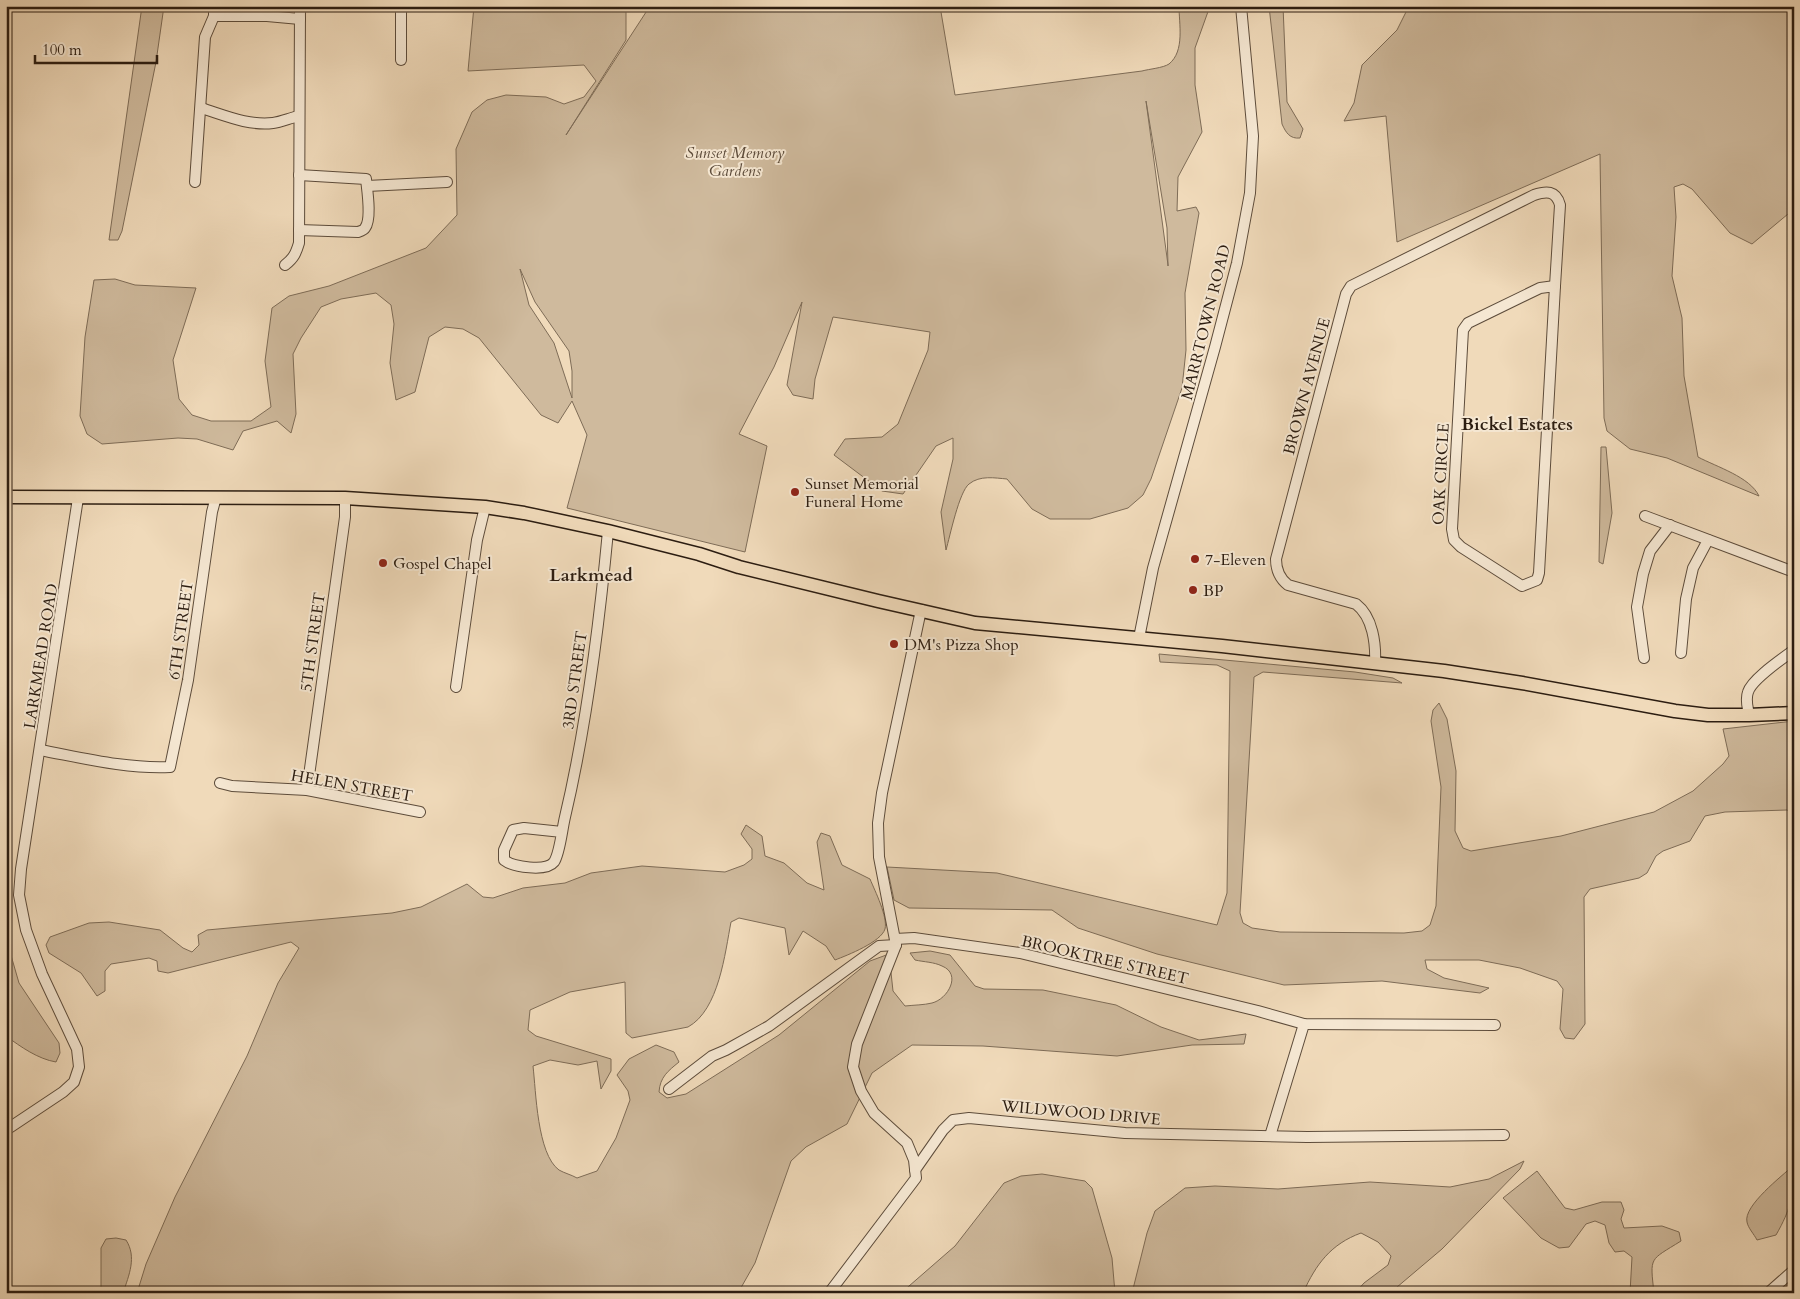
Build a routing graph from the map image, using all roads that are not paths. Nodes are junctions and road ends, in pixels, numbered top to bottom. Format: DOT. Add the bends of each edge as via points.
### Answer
graph roads {
  1 [pos="300,6"];
  2 [pos="401,6"];
  3 [pos="1241,6"];
  4 [pos="214,11"];
  5 [pos="300,19"];
  6 [pos="401,60"];
  7 [pos="201,108"];
  8 [pos="299,116"];
  9 [pos="298,175"];
  10 [pos="194,182"];
  11 [pos="447,182"];
  12 [pos="367,186"];
  13 [pos="1558,198"];
  14 [pos="299,230"];
  15 [pos="285,265"];
  16 [pos="1555,286"];
  17 [pos="6,497"];
  18 [pos="216,497"];
  19 [pos="78,498"];
  20 [pos="345,498"];
  21 [pos="485,507"];
  22 [pos="1645,516"];
  23 [pos="1670,525"];
  24 [pos="608,531"];
  25 [pos="1708,540"];
  26 [pos="1794,572"];
  27 [pos="921,610"];
  28 [pos="1139,638"];
  29 [pos="1794,650"];
  30 [pos="1681,653"];
  31 [pos="1644,658"];
  32 [pos="1375,664"];
  33 [pos="456,687"];
  34 [pos="1794,713"];
  35 [pos="1749,716"];
  36 [pos="40,750"];
  37 [pos="220,783"];
  38 [pos="307,790"];
  39 [pos="420,812"];
  40 [pos="562,832"];
  41 [pos="896,942"];
  42 [pos="1304,1024"];
  43 [pos="1496,1025"];
  44 [pos="669,1089"];
  45 [pos="6,1130"];
  46 [pos="1504,1134"];
  47 [pos="1270,1136"];
  48 [pos="915,1170"];
  49 [pos="1794,1270"];
  50 [pos="829,1293"];
  51 [pos="1768,1293"];
  1 -- 5 [label="street"];
  2 -- 6 [label="street"];
  3 -- 28 [label="street, MARRTOWN ROAD" via="1253,136 1250,193 1237,263 1153,568"];
  4 -- 5 [label="street"];
  4 -- 7 [label="street" via="205,37"];
  5 -- 8 [label="street"];
  7 -- 8 [label="street" via="255,124"];
  7 -- 10 [label="street" via="197,123"];
  8 -- 9 [label="street"];
  9 -- 12 [label="street" via="366,179"];
  9 -- 14 [label="street"];
  11 -- 12 [label="street"];
  12 -- 14 [label="street" via="367,226 364,229 358,232"];
  13 -- 16 [label="street, OAK CIRCLE"];
  13 -- 32 [label="street, BROWN AVENUE" via="1554,193 1534,195 1351,286 1346,294 1276,568 1281,580 1288,585 1356,604 1362,609 1374,637"];
  14 -- 15 [label="street" via="296,253"];
  16 -- 16 [label="street, OAK CIRCLE" via="1540,288 1468,324 1463,330 1452,528 1454,540 1522,586 1537,580 1539,573"];
  17 -- 19 [label="main road"];
  18 -- 19 [label="main road"];
  18 -- 20 [label="main road"];
  18 -- 36 [label="street, 6TH STREET" via="188,680 170,767 130,766"];
  19 -- 36 [label="street, LARKMEAD ROAD"];
  20 -- 21 [label="main road"];
  20 -- 38 [label="street, 5TH STREET"];
  21 -- 24 [label="main road"];
  21 -- 33 [label="street" via="476,540"];
  22 -- 23 [label="street"];
  23 -- 25 [label="street"];
  23 -- 31 [label="street" via="1650,551 1643,574 1637,607"];
  24 -- 27 [label="main road" via="739,567"];
  24 -- 40 [label="street, 3RD STREET" via="586,710"];
  25 -- 26 [label="street"];
  25 -- 30 [label="street" via="1693,568 1686,599"];
  27 -- 28 [label="main road" via="975,623"];
  27 -- 41 [label="street" via="878,823 879,857"];
  28 -- 32 [label="main road"];
  29 -- 35 [label="street" via="1760,676 1748,691"];
  32 -- 35 [label="main road" via="1522,683 1675,711"];
  34 -- 35 [label="main road"];
  36 -- 45 [label="street, LARKMEAD ROAD" via="19,895 26,930 42,974 77,1049 79,1067 74,1082 63,1092"];
  37 -- 38 [label="street, HELEN STREET"];
  38 -- 39 [label="street, HELEN STREET"];
  40 -- 40 [label="street, 3RD STREET" via="555,860 550,866 509,864 504,860 504,850 513,830"];
  41 -- 42 [label="street, BROOKTREE STREET" via="914,938 1020,953"];
  41 -- 44 [label="street, BROOKTREE STREET" via="879,946 769,1026 712,1056"];
  41 -- 48 [label="street" via="857,1044 853,1067 861,1091 874,1113 906,1143"];
  42 -- 43 [label="street"];
  42 -- 47 [label="street"];
  46 -- 47 [label="street, WILDWOOD DRIVE"];
  47 -- 48 [label="street, WILDWOOD DRIVE" via="1125,1133 969,1118 953,1120"];
  48 -- 50 [label="street, WILDWOOD DRIVE" via="916,1178"];
  49 -- 51 [label="street"];
}
